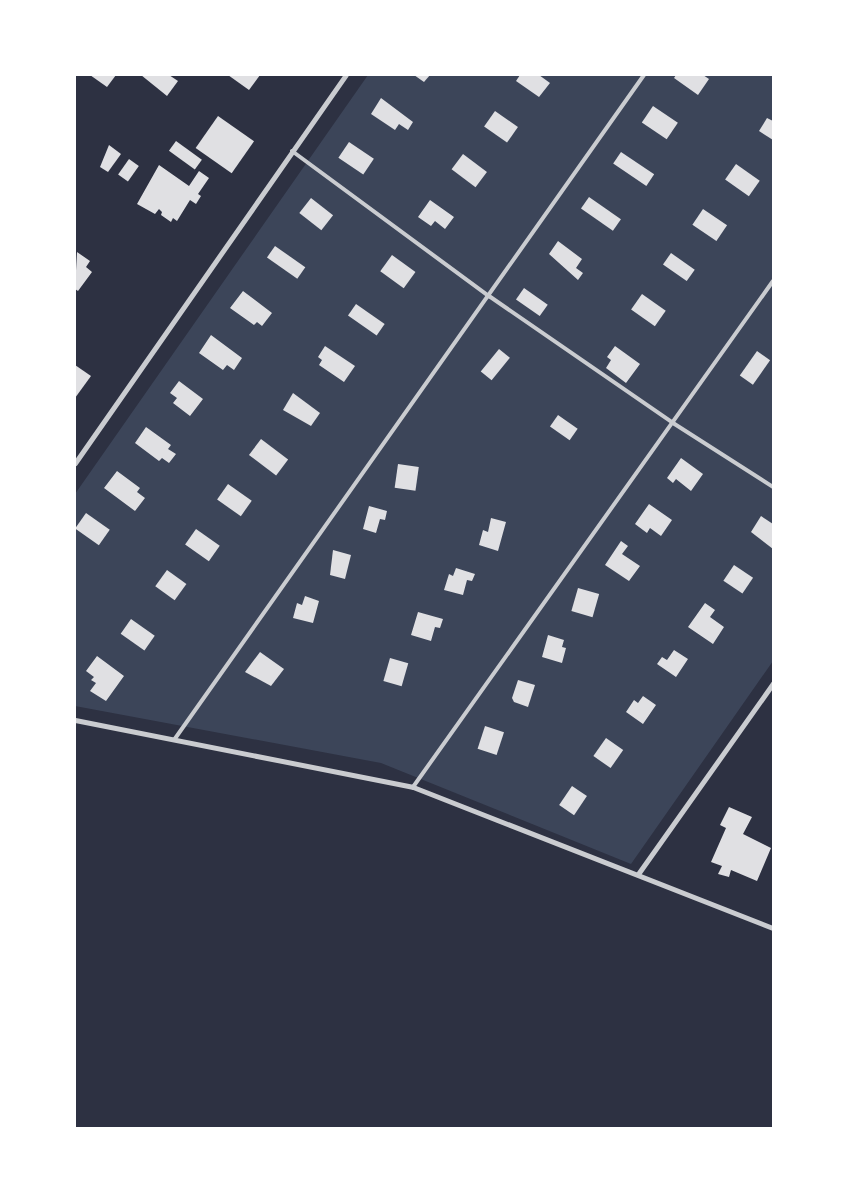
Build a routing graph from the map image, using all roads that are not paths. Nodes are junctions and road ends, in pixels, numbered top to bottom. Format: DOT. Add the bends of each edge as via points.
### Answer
graph roads {
  1 [pos="346,75"];
  2 [pos="644,75"];
  3 [pos="292,151"];
  4 [pos="773,280"];
  5 [pos="489,296"];
  6 [pos="673,423"];
  7 [pos="75,463"];
  8 [pos="773,487"];
  9 [pos="773,684"];
  10 [pos="75,720"];
  11 [pos="174,740"];
  12 [pos="413,787"];
  13 [pos="638,874"];
  14 [pos="773,928"];
  1 -- 3 [label="street"];
  2 -- 5 [label="lane"];
  3 -- 5 [label="lane"];
  3 -- 7 [label="street"];
  4 -- 6 [label="lane"];
  5 -- 6 [label="lane"];
  5 -- 11 [label="lane"];
  6 -- 8 [label="lane"];
  6 -- 12 [label="lane"];
  9 -- 13 [label="street"];
  10 -- 11 [label="street"];
  11 -- 12 [label="street"];
  12 -- 13 [label="street"];
  13 -- 14 [label="street"];
}
